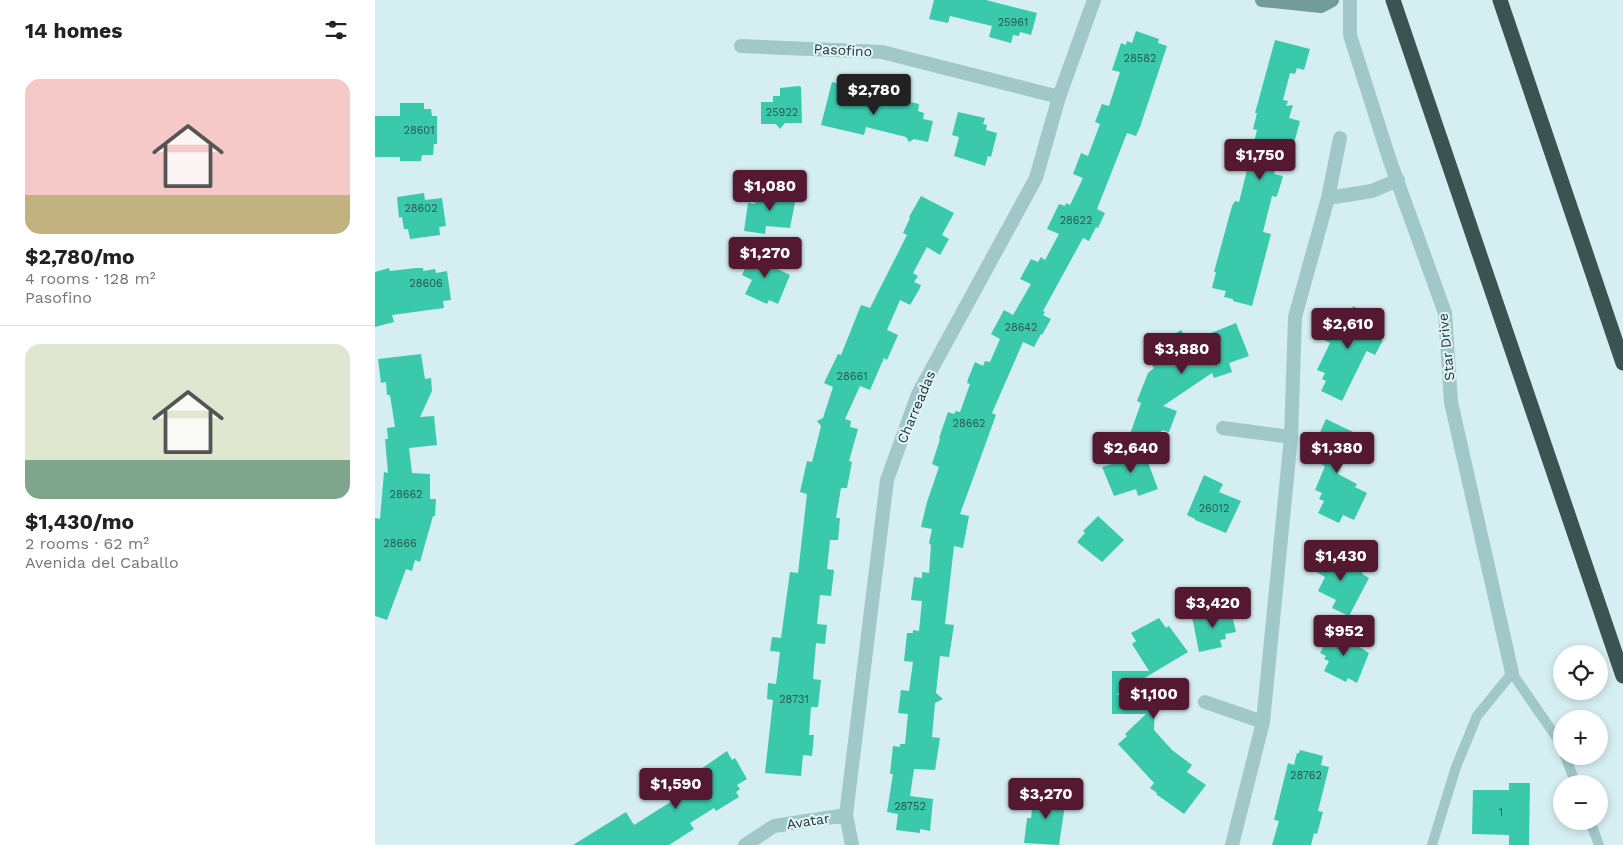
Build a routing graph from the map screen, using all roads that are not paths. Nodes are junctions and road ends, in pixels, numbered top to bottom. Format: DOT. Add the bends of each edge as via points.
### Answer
graph roads {
  1 [pos="1094,0"];
  2 [pos="1262,0"];
  3 [pos="1332,0"];
  4 [pos="1349,0"];
  5 [pos="1393,0"];
  6 [pos="1501,0"];
  7 [pos="741,46"];
  8 [pos="1059,97"];
  9 [pos="1340,138"];
  10 [pos="1398,180"];
  11 [pos="1328,198"];
  12 [pos="1623,363"];
  13 [pos="1223,428"];
  14 [pos="1291,437"];
  15 [pos="1511,672"];
  16 [pos="1623,676"];
  17 [pos="1205,702"];
  18 [pos="1263,722"];
  19 [pos="1553,732"];
  20 [pos="846,815"];
  21 [pos="1593,830"];
  22 [pos="745,845"];
  23 [pos="852,845"];
  24 [pos="1232,845"];
  25 [pos="1432,845"];
  26 [pos="1599,845"];
  1 -- 8 [label="street, Charreadas"];
  2 -- 3 [label="main road" via="1321,6"];
  4 -- 10 [label="street, Star Drive" via="1350,35"];
  5 -- 16 [label="highway"];
  6 -- 12 [label="highway"];
  7 -- 8 [label="street, Pasofino" via="881,52"];
  8 -- 20 [label="street, Charreadas" via="1036,178 918,394 887,480"];
  9 -- 11 [label="street"];
  10 -- 11 [label="street" via="1373,191"];
  10 -- 15 [label="street, Star Drive" via="1445,312 1451,402"];
  11 -- 14 [label="street" via="1295,317"];
  13 -- 14 [label="street"];
  14 -- 18 [label="street"];
  15 -- 19 [label="lane"];
  15 -- 25 [label="lane" via="1477,716 1456,767"];
  17 -- 18 [label="street"];
  18 -- 24 [label="street"];
  20 -- 22 [label="street, Avatar" via="774,826"];
  20 -- 23 [label="street, Charreadas"];
  21 -- 26 [label="lane"];
}
